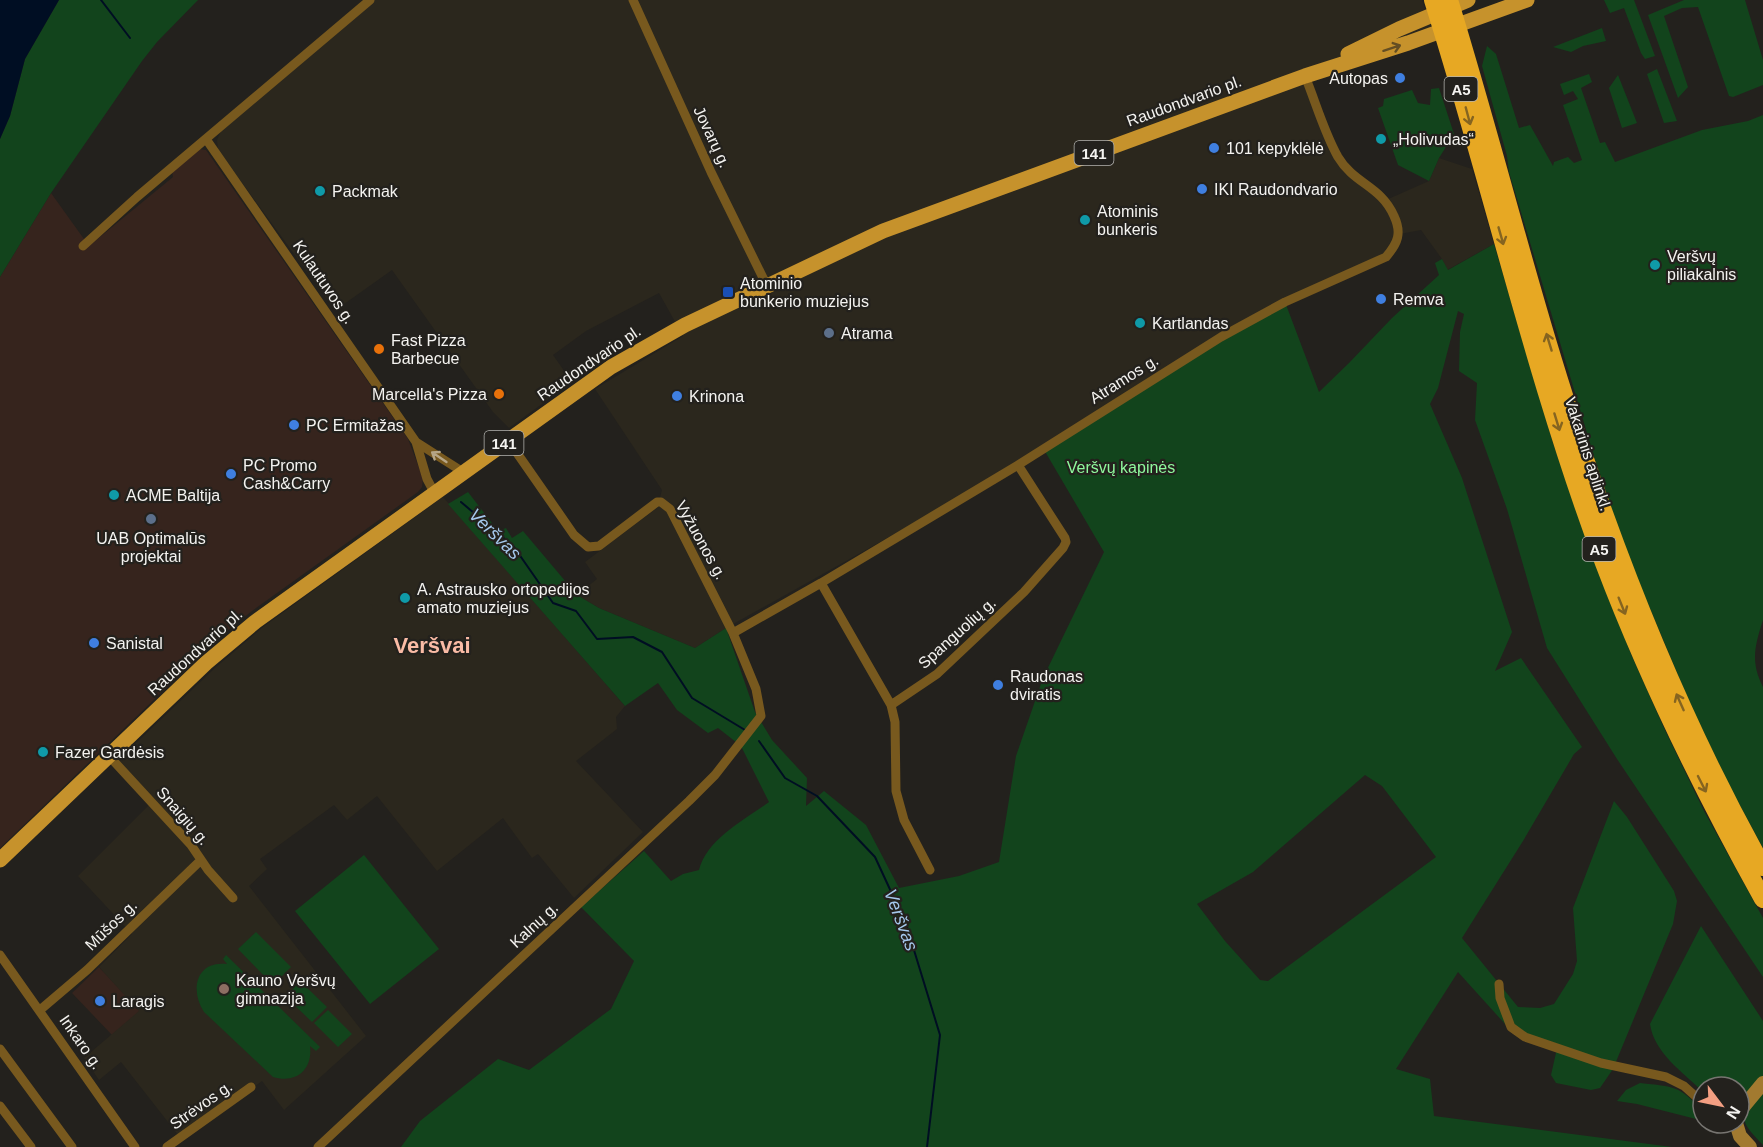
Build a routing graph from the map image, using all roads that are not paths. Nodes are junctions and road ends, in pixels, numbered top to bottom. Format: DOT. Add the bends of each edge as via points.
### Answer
graph roads {
  1 [pos="370,0"];
  2 [pos="633,0"];
  3 [pos="1433,0"];
  4 [pos="1449,0"];
  5 [pos="1468,0"];
  6 [pos="1527,0"];
  7 [pos="1305,76"];
  8 [pos="206,140"];
  9 [pos="1493,177"];
  10 [pos="83,246"];
  11 [pos="767,286"];
  12 [pos="508,440"];
  13 [pos="416,442"];
  14 [pos="1018,465"];
  15 [pos="464,472"];
  16 [pos="434,492"];
  17 [pos="821,583"];
  18 [pos="733,633"];
  19 [pos="891,705"];
  20 [pos="109,756"];
  21 [pos="0,860"];
  22 [pos="201,860"];
  23 [pos="1763,867"];
  24 [pos="930,870"];
  25 [pos="233,898"];
  26 [pos="1763,899"];
  27 [pos="0,955"];
  28 [pos="1499,984"];
  29 [pos="40,1010"];
  30 [pos="0,1049"];
  31 [pos="1763,1083"];
  32 [pos="251,1087"];
  33 [pos="1691,1092"];
  34 [pos="1751,1098"];
  35 [pos="0,1106"];
  36 [pos="1740,1135"];
  37 [pos="31,1147"];
  38 [pos="72,1147"];
  39 [pos="135,1147"];
  40 [pos="167,1147"];
  41 [pos="318,1147"];
  42 [pos="1750,1147"];
  1 -- 8 [label="street"];
  2 -- 11 [label="street, Jovarų g."];
  3 -- 9 [label="highway, Vakarinis aplinkl. / A5, one-way"];
  4 -- 9 [label="highway, Vakarinis aplinkl. / A5" via="1483,110"];
  5 -- 7 [label="main road, Raudondvario pl. / 141"];
  7 -- 6 [label="main road, Raudondvario pl. / 141, one-way"];
  7 -- 11 [label="main road, Raudondvario pl. / 141" via="883,231"];
  7 -- 14 [label="street, Atramos g." via="1339,159 1389,205 1400,234 1394,249 1386,257 1285,302 1221,337"];
  8 -- 10 [label="street"];
  8 -- 13 [label="street, Kulautuvos g."];
  23 -- 9 [label="highway, Vakarinis aplinkl. / A5, one-way" via="1696,736 1617,552"];
  9 -- 26 [label="highway, Vakarinis aplinkl. / A5, one-way" via="1526,324 1605,564 1685,751"];
  11 -- 12 [label="main road, Raudondvario pl. / 141" via="653,342"];
  12 -- 15 [label="main road, Raudondvario pl. / 141"];
  12 -- 18 [label="street, Vyžuonos g." via="574,535 588,547 599,546 657,502 666,504"];
  15 -- 13 [label="street, Kulautuvos g., one-way"];
  13 -- 16 [label="street, Kulautuvos g."];
  14 -- 17 [label="street, Atramos g."];
  14 -- 19 [label="street, Spanguolių g." via="1065,538 1063,548 1024,592 937,674"];
  15 -- 16 [label="main road, Raudondvario pl. / 141"];
  16 -- 20 [label="main road, Raudondvario pl. / 141" via="247,628"];
  17 -- 18 [label="street, Atramos g."];
  17 -- 19 [label="street"];
  18 -- 41 [label="street, Kalnų g." via="756,689 761,716 715,775"];
  19 -- 24 [label="street" via="896,791 904,820"];
  20 -- 21 [label="main road, Raudondvario pl. / 141"];
  20 -- 22 [label="street, Snaigių g."];
  22 -- 25 [label="street, Snaigių g."];
  22 -- 29 [label="street, Mūšos g."];
  27 -- 29 [label="street, Inkaro g."];
  28 -- 33 [label="street" via="1511,1027 1525,1037 1600,1063 1666,1077"];
  29 -- 39 [label="street, Inkaro g."];
  30 -- 38 [label="street"];
  31 -- 34 [label="street"];
  32 -- 40 [label="street, Strėvos g."];
  35 -- 37 [label="street"];
  36 -- 42 [label="street"];
}
